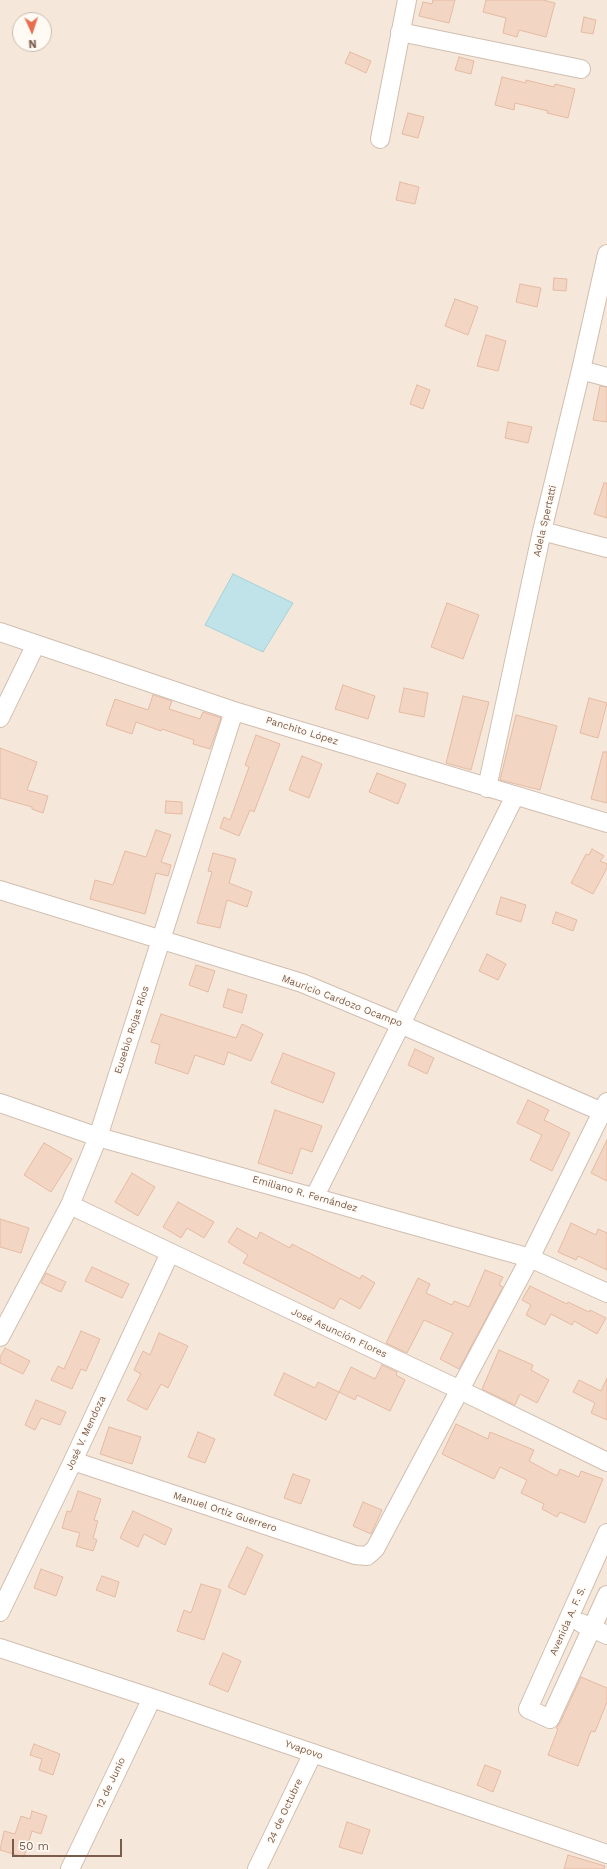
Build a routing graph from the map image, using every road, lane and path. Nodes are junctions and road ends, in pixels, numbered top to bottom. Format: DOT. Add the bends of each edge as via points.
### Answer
graph roads {
  1 [pos="407,0"];
  2 [pos="400,32"];
  3 [pos="581,69"];
  4 [pos="380,139"];
  5 [pos="607,254"];
  6 [pos="581,370"];
  7 [pos="607,377"];
  8 [pos="542,531"];
  9 [pos="607,548"];
  10 [pos="0,632"];
  11 [pos="36,644"];
  12 [pos="234,711"];
  13 [pos="0,718"];
  14 [pos="487,788"];
  15 [pos="515,796"];
  16 [pos="607,823"];
  17 [pos="0,890"];
  18 [pos="161,940"];
  19 [pos="400,1024"];
  20 [pos="0,1103"];
  21 [pos="605,1109"];
  22 [pos="98,1137"];
  23 [pos="315,1196"];
  24 [pos="70,1205"];
  25 [pos="170,1253"];
  26 [pos="530,1258"];
  27 [pos="607,1293"];
  28 [pos="0,1337"];
  29 [pos="460,1390"];
  30 [pos="73,1462"];
  31 [pos="607,1462"];
  32 [pos="607,1533"];
  33 [pos="607,1595"];
  34 [pos="0,1612"];
  35 [pos="569,1618"];
  36 [pos="599,1632"];
  37 [pos="0,1648"];
  38 [pos="152,1698"];
  39 [pos="312,1753"];
  40 [pos="607,1854"];
  41 [pos="70,1869"];
  42 [pos="257,1869"];
  1 -- 2 [label="street"];
  2 -- 3 [label="street"];
  2 -- 4 [label="street"];
  5 -- 6 [label="street, Adela Spertatti"];
  6 -- 7 [label="street"];
  6 -- 8 [label="street, Adela Spertatti"];
  8 -- 9 [label="street"];
  8 -- 14 [label="street, Adela Spertatti"];
  10 -- 11 [label="street, Panchito López"];
  11 -- 12 [label="street, Panchito López"];
  11 -- 13 [label="street"];
  12 -- 14 [label="street, Panchito López"];
  12 -- 18 [label="street, Eusebio Rojas Ríos"];
  14 -- 15 [label="street, Panchito López"];
  15 -- 16 [label="street, Panchito López"];
  15 -- 19 [label="street"];
  17 -- 18 [label="street, Mauricio Cardozo Ocampo"];
  18 -- 19 [label="street, Mauricio Cardozo Ocampo" via="302,983"];
  18 -- 22 [label="street, Eusebio Rojas Ríos"];
  19 -- 21 [label="street, Mauricio Cardozo Ocampo"];
  19 -- 23 [label="street"];
  20 -- 22 [label="street, Emiliano R. Fernández"];
  21 -- 26 [label="street"];
  22 -- 23 [label="street, Emiliano R. Fernández"];
  22 -- 24 [label="street, Eusebio Rojas Ríos"];
  23 -- 26 [label="street, Emiliano R. Fernández"];
  24 -- 25 [label="street, José Asunción Flores"];
  24 -- 28 [label="street, Eusebio Rojas Ríos"];
  25 -- 29 [label="street, José Asunción Flores"];
  25 -- 30 [label="street, José V. Mendoza"];
  26 -- 27 [label="street, Emiliano R. Fernández"];
  26 -- 29 [label="street"];
  29 -- 30 [label="street, Manuel Ortiz Guerrero" via="375,1548 367,1556 355,1555"];
  29 -- 31 [label="street, José Asunción Flores"];
  30 -- 34 [label="street, José V. Mendoza"];
  32 -- 35 [label="street, Avenida A. F. S."];
  33 -- 36 [label="street"];
  35 -- 36 [label="street"];
  35 -- 36 [label="street, Avenida A. F. S." via="528,1709 550,1719"];
  37 -- 38 [label="street, Yvapovo"];
  38 -- 39 [label="street, Yvapovo"];
  38 -- 41 [label="street, 12 de Junio"];
  39 -- 40 [label="street, Yvapovo"];
  39 -- 42 [label="street, 24 de Octubre"];
}
